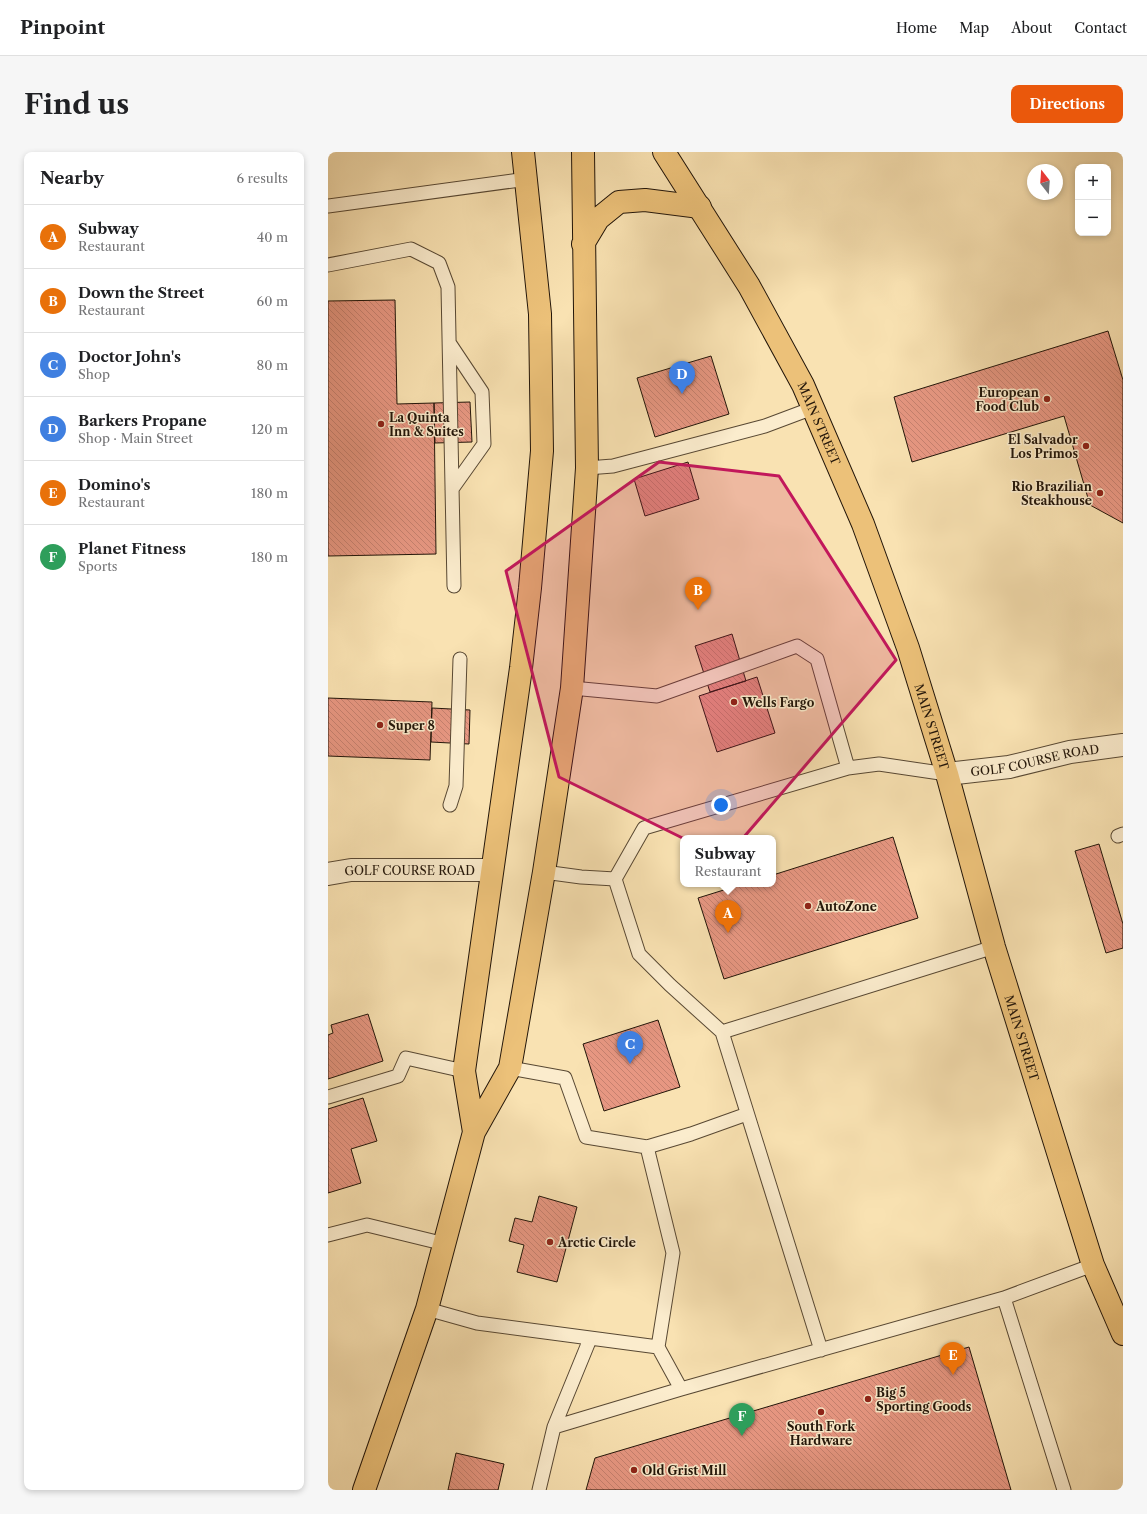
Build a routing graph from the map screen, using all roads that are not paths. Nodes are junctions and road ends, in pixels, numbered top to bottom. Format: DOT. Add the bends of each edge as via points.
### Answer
graph roads {
  1 [pos="523,152"];
  2 [pos="583,152"];
  3 [pos="664,152"];
  4 [pos="527,179"];
  5 [pos="328,206"];
  6 [pos="700,207"];
  7 [pos="584,244"];
  8 [pos="328,265"];
  9 [pos="450,344"];
  10 [pos="813,408"];
  11 [pos="587,468"];
  12 [pos="452,489"];
  13 [pos="454,586"];
  14 [pos="460,659"];
  15 [pos="572,688"];
  16 [pos="1123,745"];
  17 [pos="848,768"];
  18 [pos="947,774"];
  19 [pos="450,805"];
  20 [pos="492,870"];
  21 [pos="544,872"];
  22 [pos="328,874"];
  23 [pos="615,879"];
  24 [pos="994,948"];
  25 [pos="722,1032"];
  26 [pos="510,1068"];
  27 [pos="464,1071"];
  28 [pos="328,1097"];
  29 [pos="748,1114"];
  30 [pos="474,1132"];
  31 [pos="647,1147"];
  32 [pos="328,1235"];
  33 [pos="445,1244"];
  34 [pos="1092,1265"];
  35 [pos="1004,1298"];
  36 [pos="427,1309"];
  37 [pos="1123,1334"];
  38 [pos="590,1339"];
  39 [pos="658,1346"];
  40 [pos="821,1350"];
  41 [pos="681,1389"];
  42 [pos="554,1427"];
  43 [pos="364,1490"];
  44 [pos="539,1490"];
  45 [pos="1064,1490"];
  1 -- 4 [label="main road"];
  2 -- 7 [label="main road"];
  3 -- 6 [label="main road, MAIN STREET"];
  4 -- 5 [label="lane"];
  4 -- 20 [label="main road" via="540,314 542,451 522,661"];
  6 -- 7 [label="main road" via="645,200 619,202 598,219"];
  6 -- 10 [label="main road, MAIN STREET" via="749,286"];
  7 -- 11 [label="main road"];
  8 -- 9 [label="lane" via="411,249 440,263 448,287"];
  9 -- 12 [label="lane"];
  9 -- 12 [label="lane" via="482,392 484,444"];
  10 -- 11 [label="lane" via="765,426 613,466"];
  10 -- 18 [label="main road, MAIN STREET" via="863,524 908,648"];
  11 -- 15 [label="main road"];
  12 -- 13 [label="lane"];
  14 -- 19 [label="lane" via="456,786"];
  15 -- 17 [label="lane" via="657,696 797,646 817,659"];
  15 -- 21 [label="main road"];
  16 -- 18 [label="street, GOLF COURSE ROAD" via="1070,752 1009,767"];
  17 -- 18 [label="lane" via="879,764"];
  17 -- 23 [label="lane" via="644,828"];
  18 -- 24 [label="main road, MAIN STREET"];
  20 -- 22 [label="street, GOLF COURSE ROAD" via="351,870"];
  20 -- 27 [label="main road"];
  21 -- 23 [label="lane"];
  21 -- 26 [label="main road"];
  23 -- 25 [label="lane" via="639,954"];
  24 -- 25 [label="lane"];
  24 -- 34 [label="main road, MAIN STREET"];
  25 -- 29 [label="lane"];
  26 -- 30 [label="main road"];
  26 -- 31 [label="lane" via="564,1078 586,1137"];
  27 -- 28 [label="lane" via="406,1058 398,1076"];
  27 -- 30 [label="main road"];
  29 -- 31 [label="lane"];
  29 -- 40 [label="lane"];
  30 -- 33 [label="main road"];
  31 -- 39 [label="lane" via="673,1253"];
  32 -- 33 [label="lane" via="367,1224"];
  33 -- 36 [label="main road"];
  34 -- 35 [label="lane"];
  34 -- 37 [label="main road, MAIN STREET"];
  35 -- 40 [label="lane"];
  35 -- 45 [label="lane"];
  36 -- 38 [label="lane" via="477,1323"];
  36 -- 43 [label="main road"];
  38 -- 39 [label="lane"];
  38 -- 42 [label="lane"];
  39 -- 41 [label="lane"];
  40 -- 41 [label="lane"];
  41 -- 42 [label="lane"];
  42 -- 44 [label="lane"];
}
